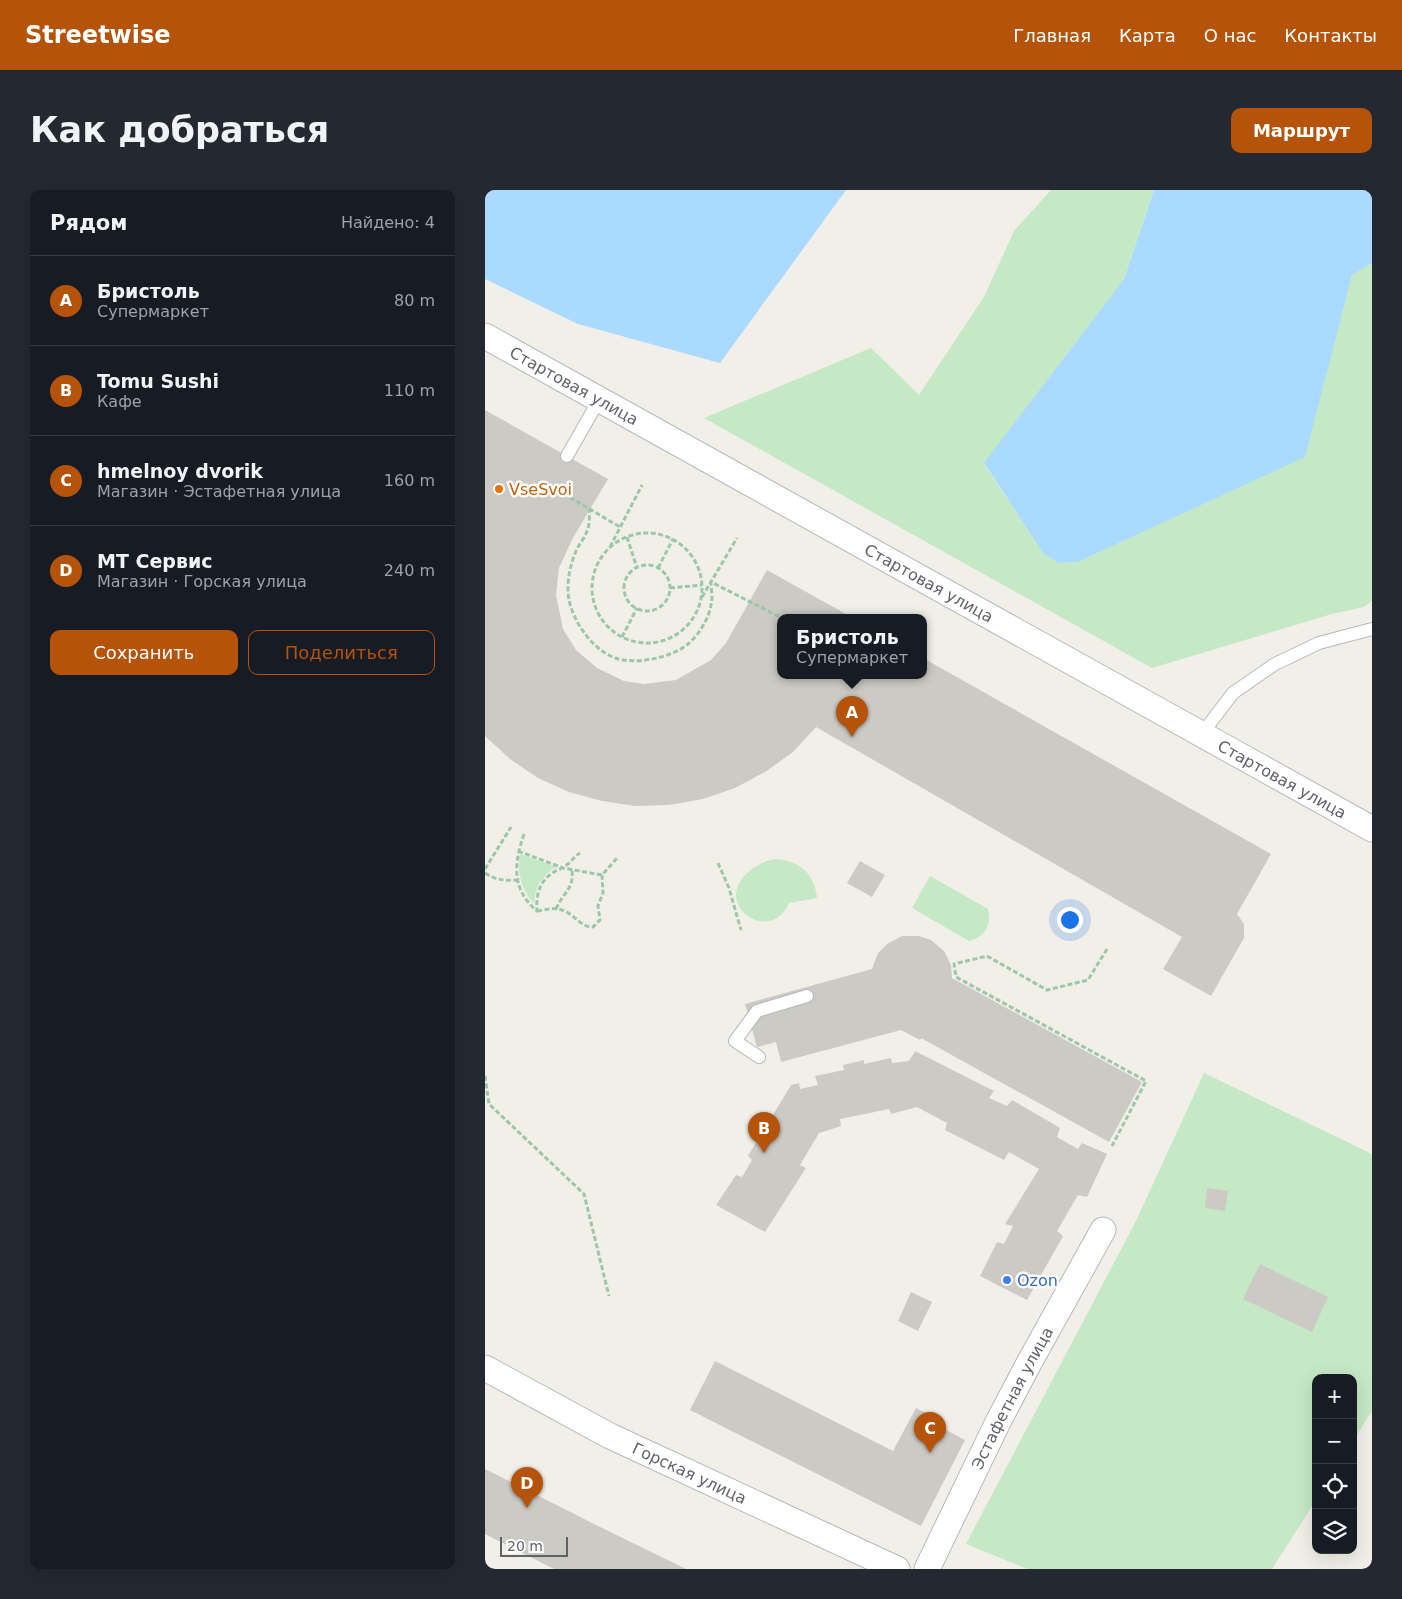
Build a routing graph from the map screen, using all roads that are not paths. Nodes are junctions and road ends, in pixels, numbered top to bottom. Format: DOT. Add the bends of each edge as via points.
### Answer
graph roads {
  1 [pos="485,338"];
  2 [pos="599,400"];
  3 [pos="567,456"];
  4 [pos="1372,629"];
  5 [pos="1201,735"];
  6 [pos="1372,830"];
  7 [pos="807,996"];
  8 [pos="759,1057"];
  9 [pos="1103,1230"];
  10 [pos="485,1368"];
  11 [pos="897,1569"];
  12 [pos="927,1569"];
  1 -- 2 [label="street, Стартовая улица"];
  2 -- 3 [label="lane"];
  2 -- 5 [label="street, Стартовая улица"];
  4 -- 5 [label="lane" via="1319,643 1275,664 1233,694"];
  5 -- 6 [label="street, Стартовая улица"];
  7 -- 8 [label="lane" via="757,1011 735,1041"];
  9 -- 12 [label="street, Эстафетная улица" via="998,1422"];
  10 -- 11 [label="street, Горская улица" via="610,1436"];
}
